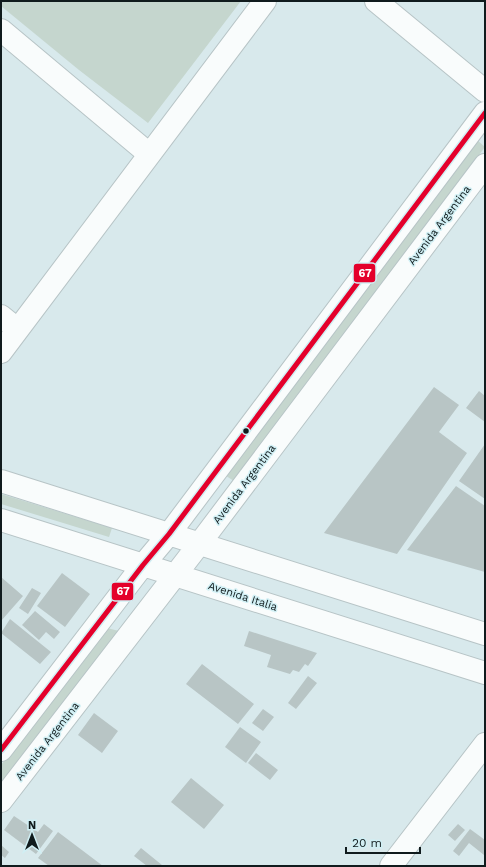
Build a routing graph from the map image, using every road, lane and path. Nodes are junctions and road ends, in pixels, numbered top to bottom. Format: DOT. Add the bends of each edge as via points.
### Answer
graph roads {
  1 [pos="265,1"];
  2 [pos="376,1"];
  3 [pos="1,30"];
  4 [pos="485,91"];
  5 [pos="485,113"];
  6 [pos="149,154"];
  7 [pos="485,165"];
  8 [pos="9,322"];
  9 [pos="1,352"];
  10 [pos="1,481"];
  11 [pos="1,520"];
  12 [pos="170,534"];
  13 [pos="200,543"];
  14 [pos="143,565"];
  15 [pos="176,575"];
  16 [pos="485,634"];
  17 [pos="485,673"];
  18 [pos="485,744"];
  19 [pos="1,750"];
  20 [pos="1,801"];
  21 [pos="391,866"];
  1 -- 6 [label="main road"];
  2 -- 4 [label="main road"];
  3 -- 6 [label="main road"];
  5 -- 12 [label="main road"];
  6 -- 8 [label="main road"];
  7 -- 13 [label="main road, Avenida Argentina"];
  8 -- 9 [label="main road"];
  10 -- 12 [label="main road"];
  11 -- 14 [label="main road, Avenida Italia"];
  12 -- 13 [label="main road"];
  12 -- 14 [label="main road"];
  13 -- 15 [label="main road, Avenida Argentina"];
  13 -- 16 [label="main road"];
  14 -- 15 [label="main road, Avenida Italia"];
  14 -- 19 [label="main road"];
  15 -- 17 [label="main road, Avenida Italia"];
  15 -- 20 [label="main road, Avenida Argentina"];
  18 -- 21 [label="main road"];
}
